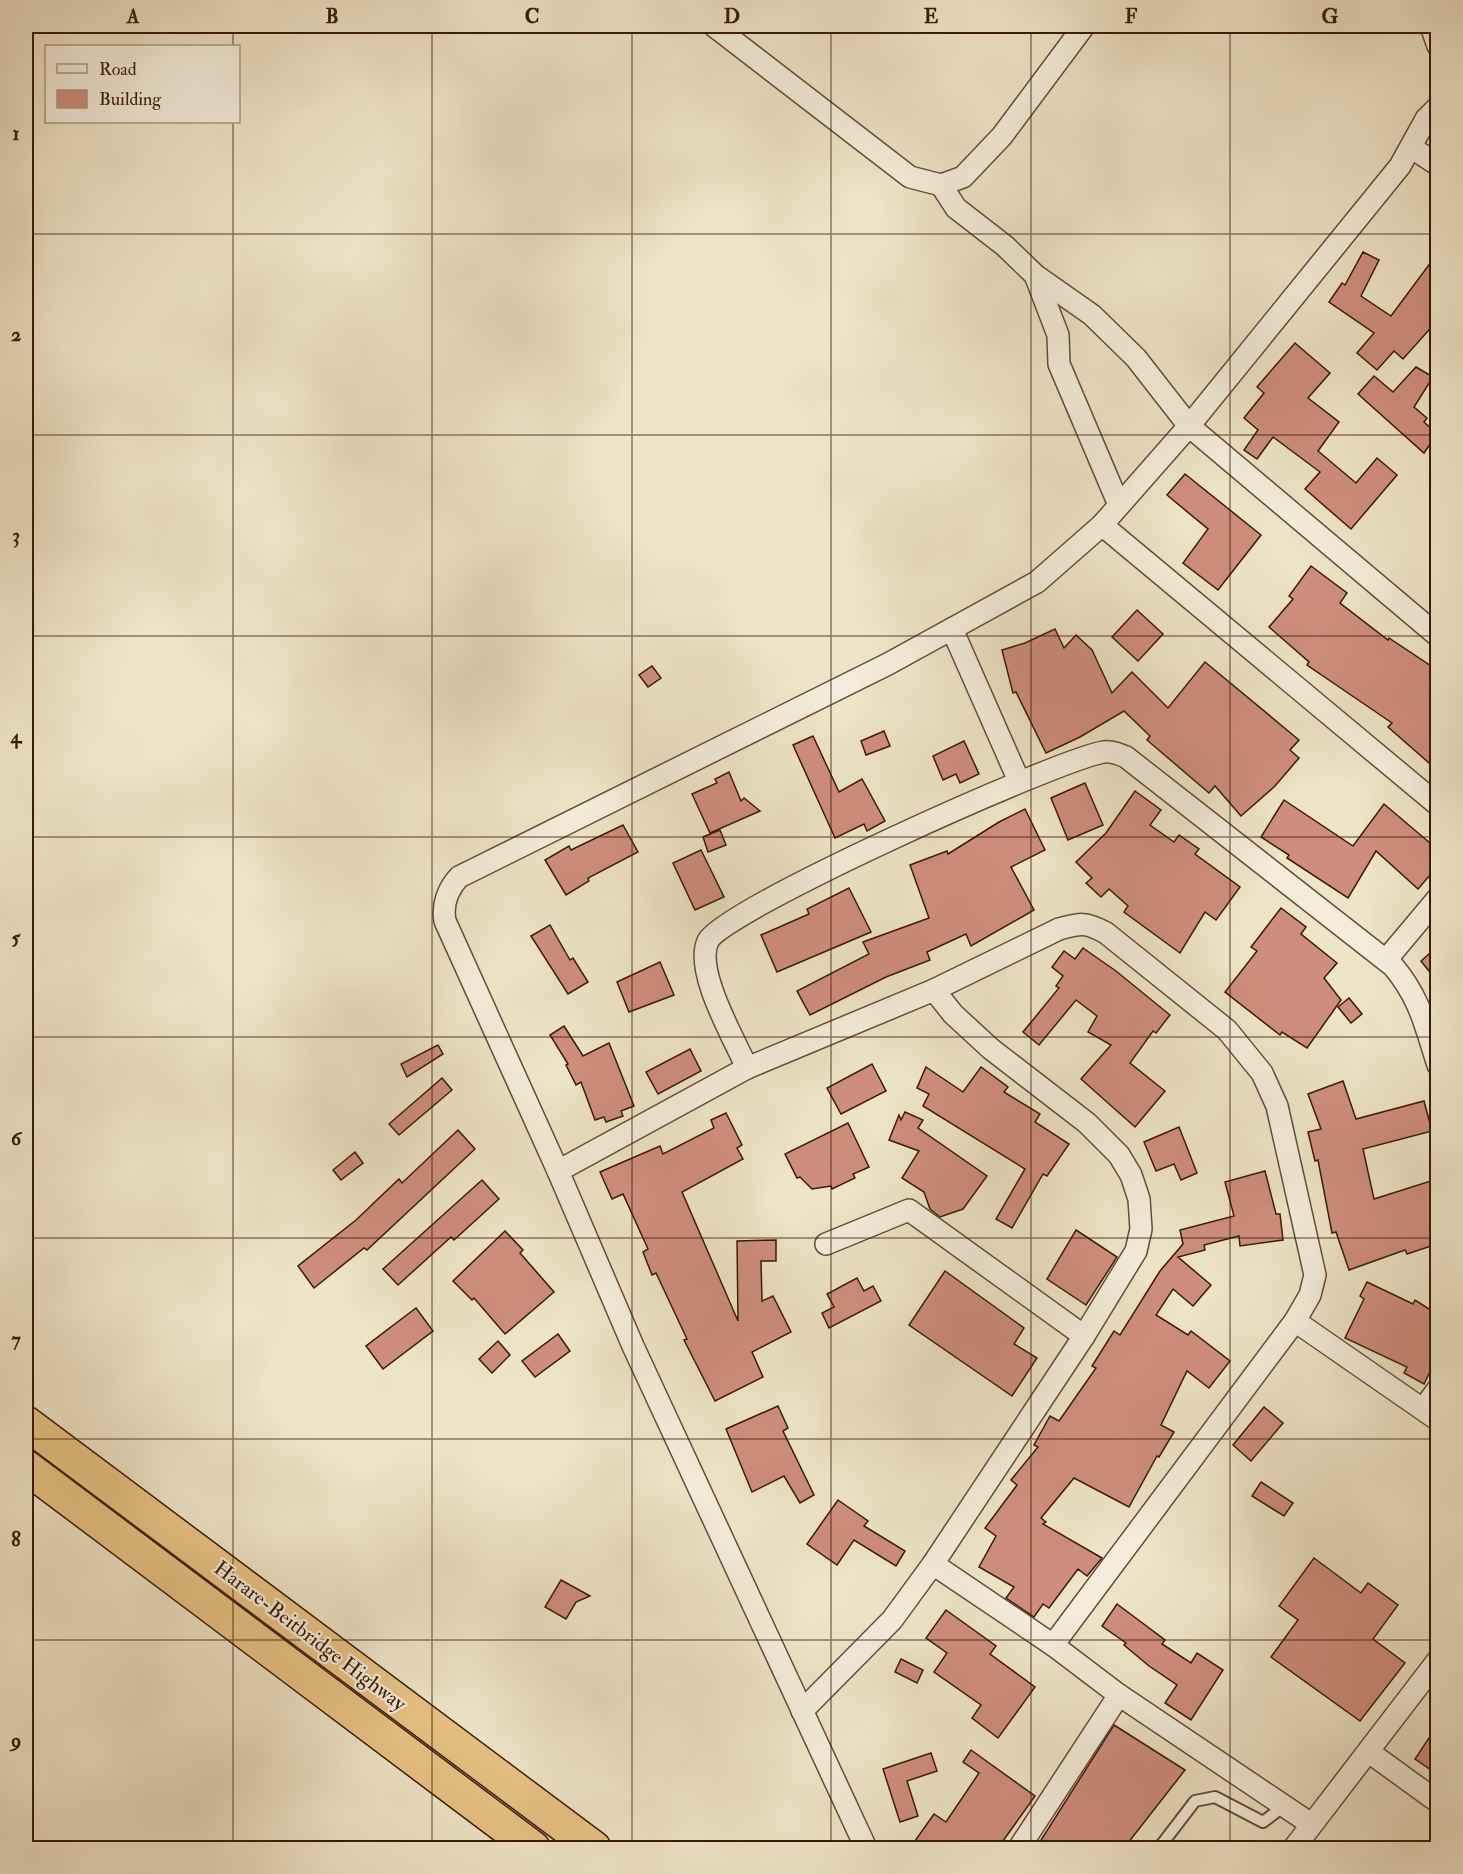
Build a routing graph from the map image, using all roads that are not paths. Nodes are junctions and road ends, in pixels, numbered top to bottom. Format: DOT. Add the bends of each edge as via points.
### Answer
graph roads {
  1 [pos="714,26"];
  2 [pos="1084,26"];
  3 [pos="1431,26"];
  4 [pos="1437,46"];
  5 [pos="1437,108"];
  6 [pos="1412,148"];
  7 [pos="1437,165"];
  8 [pos="941,185"];
  9 [pos="1035,275"];
  10 [pos="1189,426"];
  11 [pos="1119,505"];
  12 [pos="1102,525"];
  13 [pos="952,629"];
  14 [pos="1437,636"];
  15 [pos="1019,781"];
  16 [pos="1437,806"];
  17 [pos="1437,898"];
  18 [pos="1386,960"];
  19 [pos="934,990"];
  20 [pos="1437,1065"];
  21 [pos="747,1068"];
  22 [pos="558,1171"];
  23 [pos="826,1244"];
  24 [pos="1295,1321"];
  25 [pos="1084,1336"];
  26 [pos="1437,1389"];
  27 [pos="1430,1414"];
  28 [pos="26,1423"];
  29 [pos="26,1467"];
  30 [pos="933,1564"];
  31 [pos="1053,1645"];
  32 [pos="1437,1660"];
  33 [pos="1119,1695"];
  34 [pos="802,1711"];
  35 [pos="1369,1752"];
  36 [pos="1437,1802"];
  37 [pos="1284,1806"];
  38 [pos="1311,1824"];
  39 [pos="533,1848"];
  40 [pos="594,1848"];
  41 [pos="866,1848"];
  42 [pos="1019,1848"];
  43 [pos="1159,1848"];
  44 [pos="1294,1848"];
  1 -- 8 [label="street" via="910,177"];
  2 -- 8 [label="street" via="1002,136 963,177"];
  3 -- 4 [label="street"];
  5 -- 6 [label="street" via="1426,119"];
  6 -- 7 [label="street"];
  6 -- 10 [label="street"];
  8 -- 9 [label="street" via="956,208"];
  9 -- 10 [label="street" via="1092,315 1136,358"];
  9 -- 11 [label="street" via="1058,335 1059,364"];
  10 -- 11 [label="street"];
  10 -- 14 [label="street"];
  11 -- 12 [label="street"];
  12 -- 13 [label="street" via="1037,582"];
  12 -- 16 [label="street"];
  13 -- 15 [label="street"];
  13 -- 22 [label="street" via="459,877 452,884 443,909 445,921"];
  15 -- 18 [label="street" via="1107,751 1126,757"];
  15 -- 21 [label="street" via="763,901 712,933 706,943 705,971"];
  17 -- 18 [label="street"];
  18 -- 20 [label="street" via="1411,987"];
  19 -- 21 [label="street"];
  19 -- 24 [label="street" via="1059,929 1087,923 1106,933 1227,1030 1262,1073 1276,1106 1314,1275 1310,1295"];
  19 -- 25 [label="street" via="953,1014 992,1049 1088,1123 1119,1155 1131,1175 1139,1199 1141,1229 1136,1251"];
  21 -- 22 [label="street"];
  22 -- 34 [label="street" via="633,1346"];
  23 -- 25 [label="street" via="909,1210"];
  24 -- 27 [label="street"];
  24 -- 31 [label="street"];
  25 -- 30 [label="street"];
  26 -- 27 [label="street"];
  28 -- 40 [label="highway, Harare-Beitbridge Highway"];
  29 -- 39 [label="highway, Harare-Beitbridge Highway"];
  30 -- 31 [label="street"];
  30 -- 34 [label="street" via="892,1620"];
  31 -- 33 [label="street"];
  32 -- 35 [label="street"];
  33 -- 37 [label="street"];
  33 -- 42 [label="street"];
  34 -- 41 [label="street"];
  35 -- 36 [label="street"];
  35 -- 38 [label="street"];
  37 -- 38 [label="street"];
  37 -- 43 [label="lane" via="1263,1822 1215,1797 1195,1801"];
  38 -- 44 [label="street"];
}
